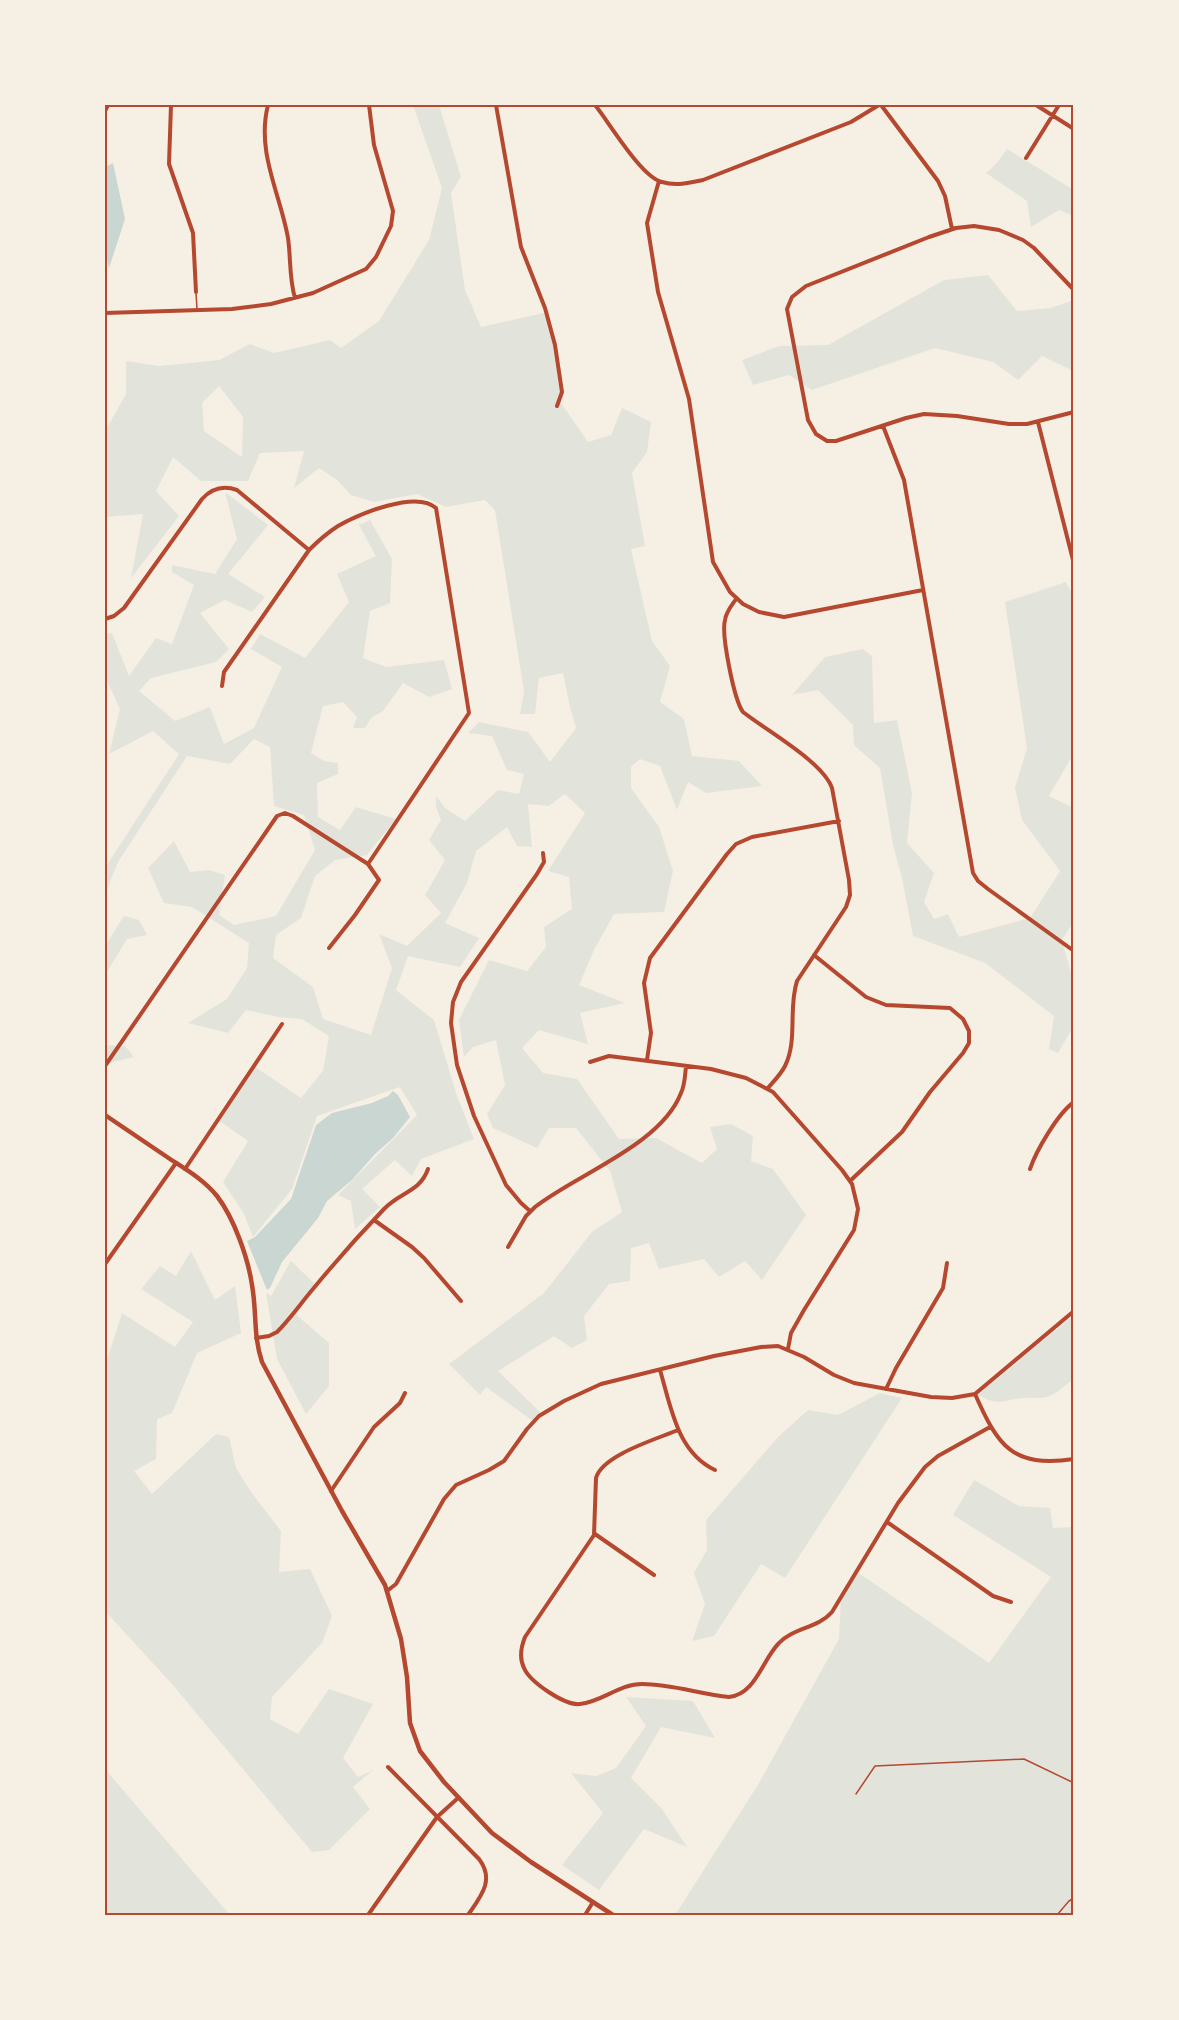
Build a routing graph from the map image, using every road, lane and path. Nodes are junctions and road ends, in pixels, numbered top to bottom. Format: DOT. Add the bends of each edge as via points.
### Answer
graph roads {
  1 [pos="108,105"];
  2 [pos="171,105"];
  3 [pos="268,105"];
  4 [pos="369,105"];
  5 [pos="496,105"];
  6 [pos="880,105"];
  7 [pos="1036,105"];
  8 [pos="1059,105"];
  9 [pos="598,106"];
  10 [pos="105,111"];
  11 [pos="1052,116"];
  12 [pos="1074,129"];
  13 [pos="1026,158"];
  14 [pos="659,181"];
  15 [pos="952,229"];
  16 [pos="1074,290"];
  17 [pos="196,292"];
  18 [pos="295,298"];
  19 [pos="197,309"];
  20 [pos="105,313"];
  21 [pos="557,406"];
  22 [pos="1074,412"];
  23 [pos="1038,422"];
  24 [pos="883,426"];
  25 [pos="309,550"];
  26 [pos="1074,564"];
  27 [pos="923,590"];
  28 [pos="736,599"];
  29 [pos="105,619"];
  30 [pos="222,686"];
  31 [pos="839,821"];
  32 [pos="543,853"];
  33 [pos="368,864"];
  34 [pos="329,948"];
  35 [pos="1074,951"];
  36 [pos="814,955"];
  37 [pos="282,1024"];
  38 [pos="647,1060"];
  39 [pos="590,1062"];
  40 [pos="105,1066"];
  41 [pos="686,1066"];
  42 [pos="768,1088"];
  43 [pos="1074,1102"];
  44 [pos="105,1115"];
  45 [pos="176,1163"];
  46 [pos="185,1169"];
  47 [pos="428,1169"];
  48 [pos="1030,1169"];
  49 [pos="850,1181"];
  50 [pos="530,1211"];
  51 [pos="374,1220"];
  52 [pos="508,1247"];
  53 [pos="947,1263"];
  54 [pos="105,1264"];
  55 [pos="461,1300"];
  56 [pos="1074,1311"];
  57 [pos="256,1338"];
  58 [pos="788,1349"];
  59 [pos="660,1369"];
  60 [pos="886,1389"];
  61 [pos="405,1393"];
  62 [pos="975,1394"];
  63 [pos="990,1427"];
  64 [pos="678,1430"];
  65 [pos="1074,1459"];
  66 [pos="715,1470"];
  67 [pos="331,1491"];
  68 [pos="887,1522"];
  69 [pos="594,1534"];
  70 [pos="654,1575"];
  71 [pos="387,1591"];
  72 [pos="1011,1602"];
  73 [pos="388,1767"];
  74 [pos="1074,1783"];
  75 [pos="856,1794"];
  76 [pos="458,1798"];
  77 [pos="437,1817"];
  78 [pos="1074,1898"];
  79 [pos="593,1902"];
  80 [pos="368,1915"];
  81 [pos="468,1915"];
  82 [pos="585,1915"];
  83 [pos="613,1915"];
  84 [pos="1057,1915"];
  1 -- 10 [label="street"];
  2 -- 17 [label="street" via="169,164 193,233"];
  3 -- 18 [label="street" via="266,153 288,237 289,273"];
  4 -- 18 [label="street" via="374,145 393,204 391,226 366,269 335,285"];
  5 -- 21 [label="street" via="521,248 555,345 562,392"];
  6 -- 14 [label="street" via="851,122 703,180 678,184"];
  6 -- 15 [label="street" via="938,181"];
  7 -- 11 [label="street"];
  8 -- 11 [label="street"];
  9 -- 14 [label="street" via="641,166"];
  11 -- 12 [label="street"];
  11 -- 13 [label="street"];
  14 -- 28 [label="street" via="647,223 658,292 689,399 714,562"];
  15 -- 16 [label="street" via="980,227 1012,234 1034,248"];
  15 -- 24 [label="street" via="806,286 794,294 788,305 813,431 827,441 836,441"];
  17 -- 19 [label="lane"];
  18 -- 19 [label="street" via="232,309"];
  19 -- 20 [label="street"];
  22 -- 23 [label="street"];
  23 -- 24 [label="street" via="1009,424 924,414"];
  23 -- 26 [label="street"];
  24 -- 27 [label="street" via="904,480"];
  25 -- 29 [label="street" via="237,490 216,489 202,499 124,608"];
  25 -- 30 [label="street" via="224,672"];
  25 -- 33 [label="street" via="337,526 389,505 421,501 436,508 469,714"];
  27 -- 28 [label="street" via="784,617 759,612"];
  27 -- 35 [label="street" via="974,873 988,889"];
  28 -- 31 [label="street" via="724,625 739,705 757,724 824,773 831,784"];
  31 -- 36 [label="street" via="849,899"];
  31 -- 38 [label="street" via="752,837 736,844 727,854 650,958 644,984 651,1033"];
  32 -- 50 [label="street" via="544,862 537,874 461,982 453,1002 451,1023 457,1065 474,1116 506,1185"];
  33 -- 34 [label="street" via="379,879"];
  33 -- 40 [label="street" via="293,816 279,815 267,827"];
  36 -- 42 [label="street" via="794,990 789,1057"];
  36 -- 49 [label="street" via="866,997 886,1005 950,1008 969,1030 969,1043 963,1053 902,1132"];
  37 -- 46 [label="street"];
  38 -- 39 [label="street" via="609,1056"];
  38 -- 41 [label="street"];
  41 -- 42 [label="street" via="729,1073"];
  41 -- 50 [label="street" via="678,1100 641,1141"];
  42 -- 49 [label="street"];
  43 -- 48 [label="street" via="1054,1126"];
  44 -- 45 [label="main road"];
  45 -- 46 [label="main road"];
  45 -- 54 [label="street"];
  46 -- 57 [label="main road" via="208,1186 230,1218 252,1282"];
  47 -- 51 [label="street" via="424,1180 396,1198"];
  49 -- 58 [label="street" via="857,1200 856,1226 791,1333"];
  50 -- 52 [label="street"];
  51 -- 55 [label="street" via="424,1258"];
  51 -- 57 [label="street" via="280,1329"];
  53 -- 60 [label="street" via="943,1288"];
  56 -- 62 [label="street"];
  57 -- 67 [label="main road" via="269,1378"];
  58 -- 59 [label="street" via="761,1347"];
  58 -- 60 [label="street" via="842,1379"];
  59 -- 64 [label="street"];
  59 -- 71 [label="street" via="601,1384 539,1416 504,1461 459,1482 447,1494 404,1572"];
  60 -- 62 [label="street" via="931,1397"];
  61 -- 67 [label="street" via="400,1403 374,1426"];
  62 -- 63 [label="street"];
  63 -- 65 [label="street" via="1004,1444 1026,1457 1043,1462"];
  63 -- 68 [label="street" via="931,1461 912,1482"];
  64 -- 66 [label="street" via="703,1464"];
  64 -- 69 [label="street" via="612,1459 599,1470"];
  67 -- 71 [label="main road"];
  68 -- 69 [label="street" via="829,1616 781,1641 740,1695 729,1697 643,1684 626,1686 584,1704 571,1704 530,1677 523,1666 521,1649 525,1637"];
  68 -- 72 [label="street" via="993,1596"];
  69 -- 70 [label="street"];
  71 -- 76 [label="main road" via="405,1656 413,1736 425,1759"];
  73 -- 77 [label="street"];
  74 -- 75 [label="path" via="1024,1759 875,1766"];
  76 -- 77 [label="street"];
  76 -- 79 [label="main road" via="508,1846"];
  77 -- 80 [label="street"];
  77 -- 81 [label="street" via="485,1870 486,1887"];
  78 -- 84 [label="lane"];
  79 -- 82 [label="street"];
  79 -- 83 [label="main road"];
}
